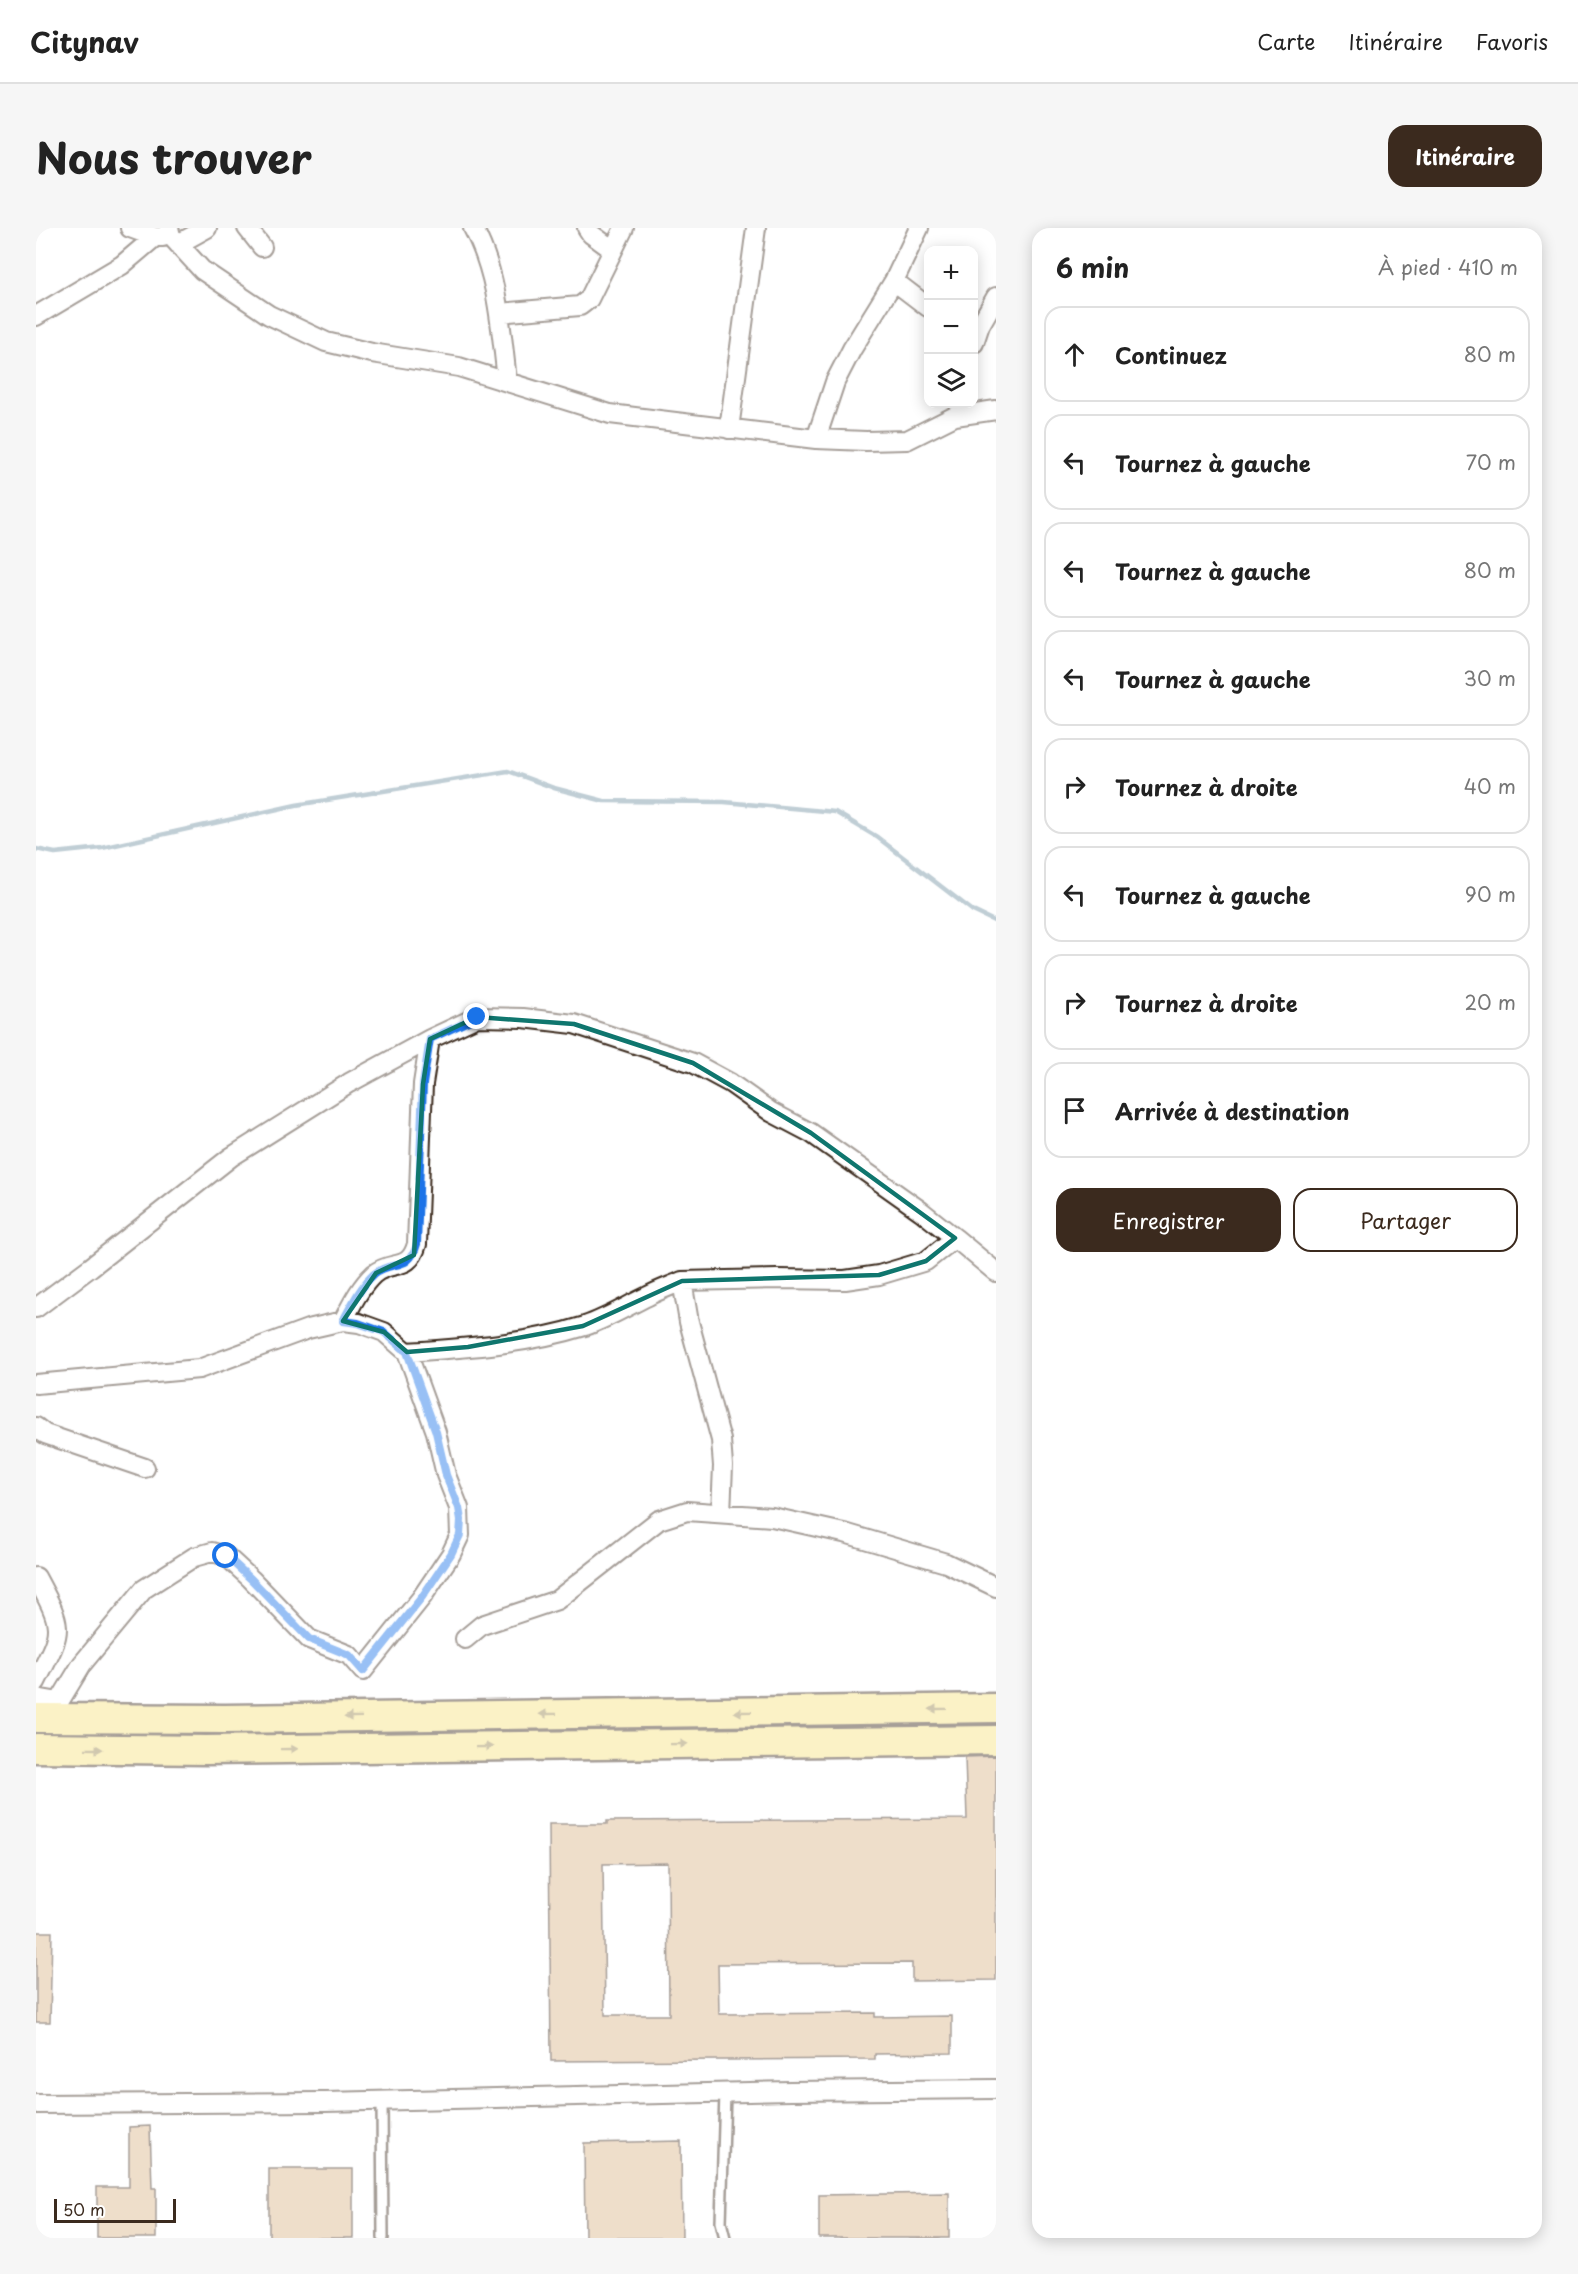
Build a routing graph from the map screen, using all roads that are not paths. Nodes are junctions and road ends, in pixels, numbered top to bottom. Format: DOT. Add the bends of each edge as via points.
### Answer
graph roads {
  1 [pos="130,228"];
  2 [pos="207,228"];
  3 [pos="247,228"];
  4 [pos="473,228"];
  5 [pos="587,228"];
  6 [pos="624,228"];
  7 [pos="756,228"];
  8 [pos="919,228"];
  9 [pos="168,236"];
  10 [pos="262,248"];
  11 [pos="613,250"];
  12 [pos="894,281"];
  13 [pos="996,297"];
  14 [pos="924,304"];
  15 [pos="499,313"];
  16 [pos="36,316"];
  17 [pos="978,322"];
  18 [pos="507,380"];
  19 [pos="956,410"];
  20 [pos="996,410"];
  21 [pos="729,429"];
  22 [pos="816,439"];
  23 [pos="430,1039"];
  24 [pos="955,1238"];
  25 [pos="996,1272"];
  26 [pos="682,1281"];
  27 [pos="36,1308"];
  28 [pos="343,1321"];
  29 [pos="407,1352"];
  30 [pos="36,1384"];
  31 [pos="36,1427"];
  32 [pos="144,1468"];
  33 [pos="721,1513"];
  34 [pos="36,1577"];
  35 [pos="996,1587"];
  36 [pos="465,1639"];
  37 [pos="36,1683"];
  38 [pos="36,1698"];
  39 [pos="996,1708"];
  40 [pos="36,1718"];
  41 [pos="996,1740"];
  42 [pos="36,1748"];
  43 [pos="996,2090"];
  44 [pos="725,2093"];
  45 [pos="382,2101"];
  46 [pos="36,2104"];
  47 [pos="383,2238"];
  48 [pos="725,2238"];
  1 -- 9 [label="street"];
  2 -- 9 [label="street"];
  3 -- 10 [label="street"];
  4 -- 15 [label="street" via="484,253"];
  5 -- 11 [label="street"];
  6 -- 11 [label="street"];
  7 -- 21 [label="street"];
  8 -- 12 [label="street"];
  9 -- 16 [label="street"];
  9 -- 18 [label="street" via="202,270 269,315 326,342"];
  11 -- 15 [label="street" via="589,299 580,306"];
  12 -- 14 [label="street"];
  12 -- 22 [label="street" via="835,382"];
  13 -- 17 [label="street"];
  15 -- 18 [label="street"];
  18 -- 21 [label="street" via="610,414"];
  19 -- 20 [label="street"];
  19 -- 22 [label="street" via="907,440"];
  21 -- 22 [label="street"];
  23 -- 24 [label="street" via="477,1017 523,1018 574,1024 693,1063 812,1133"];
  23 -- 27 [label="street" via="349,1083 231,1157"];
  23 -- 28 [label="street" via="423,1084 414,1255 408,1262 376,1273 357,1295"];
  24 -- 25 [label="street"];
  24 -- 26 [label="street" via="927,1261 879,1275 844,1280"];
  26 -- 29 [label="street" via="583,1326 522,1340"];
  26 -- 33 [label="street" via="691,1331 721,1440"];
  28 -- 29 [label="street" via="384,1332"];
  28 -- 30 [label="street" via="308,1329 200,1369"];
  29 -- 38 [label="street" via="459,1508 460,1535 422,1597 363,1671 349,1655 309,1639 243,1571 226,1556 213,1552 194,1557 144,1589 82,1664 59,1702"];
  31 -- 32 [label="street" via="45,1434"];
  33 -- 35 [label="street" via="772,1517 848,1534 946,1563"];
  33 -- 36 [label="street" via="687,1511 659,1520 557,1600 482,1625"];
  34 -- 37 [label="street" via="58,1623 57,1640"];
  39 -- 40 [label="main road, one-way"];
  42 -- 41 [label="main road, one-way" via="206,1750"];
  43 -- 44 [label="street"];
  44 -- 45 [label="street"];
  44 -- 48 [label="lane" via="721,2222"];
  45 -- 46 [label="street"];
  45 -- 47 [label="lane"];
}
